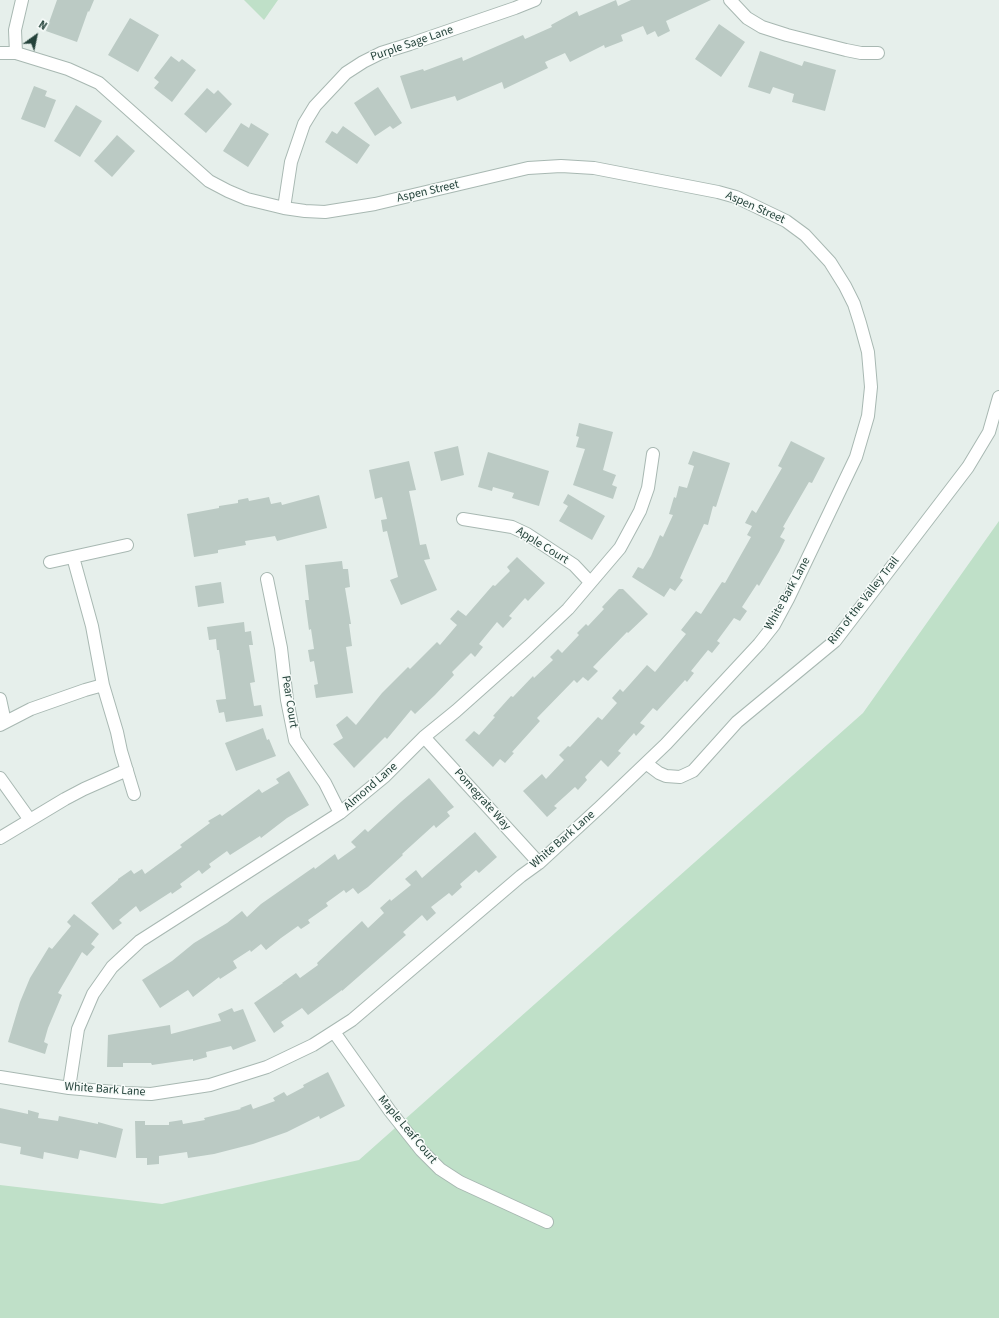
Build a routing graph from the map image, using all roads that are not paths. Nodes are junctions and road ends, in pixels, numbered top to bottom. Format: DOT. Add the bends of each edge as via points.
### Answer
graph roads {
  1 [pos="22,0"];
  2 [pos="535,0"];
  3 [pos="730,0"];
  4 [pos="0,53"];
  5 [pos="16,53"];
  6 [pos="878,53"];
  7 [pos="284,208"];
  8 [pos="854,304"];
  9 [pos="999,397"];
  10 [pos="653,454"];
  11 [pos="463,519"];
  12 [pos="127,545"];
  13 [pos="73,557"];
  14 [pos="50,562"];
  15 [pos="267,579"];
  16 [pos="590,582"];
  17 [pos="103,685"];
  18 [pos="0,699"];
  19 [pos="3,724"];
  20 [pos="424,737"];
  21 [pos="647,764"];
  22 [pos="127,770"];
  23 [pos="0,778"];
  24 [pos="134,794"];
  25 [pos="340,813"];
  26 [pos="30,820"];
  27 [pos="0,838"];
  28 [pos="539,863"];
  29 [pos="334,1032"];
  30 [pos="0,1077"];
  31 [pos="70,1088"];
  32 [pos="547,1222"];
  1 -- 5 [label="street" via="16,30"];
  2 -- 7 [label="street, Purple Sage Lane" via="381,53 346,73 315,106 304,124 291,162"];
  3 -- 6 [label="street" via="747,18 762,27 846,50"];
  4 -- 5 [label="street, Aspen Street"];
  5 -- 7 [label="street, Aspen Street" via="68,69 99,83 209,181 247,199"];
  7 -- 8 [label="street, Aspen Street" via="325,212 374,204 528,168 594,168 718,192 736,197 775,215 805,235 818,248 830,262"];
  8 -- 21 [label="street, White Bark Lane" via="868,352 871,387 868,416 856,457 774,625"];
  9 -- 21 [label="street, Rim of the Valley Trail" via="989,432 968,467 835,641 737,722 694,771 680,777 666,776"];
  10 -- 16 [label="street, Almond Lane" via="648,488 640,511 620,548"];
  11 -- 16 [label="street, Apple Court" via="512,527 527,534 574,565"];
  12 -- 13 [label="street"];
  13 -- 14 [label="street"];
  13 -- 17 [label="street" via="92,626"];
  15 -- 25 [label="street, Pear Court" via="295,740 325,783"];
  16 -- 20 [label="street, Almond Lane" via="568,609 529,646"];
  17 -- 19 [label="street" via="31,709"];
  17 -- 22 [label="street"];
  18 -- 19 [label="street"];
  20 -- 25 [label="street, Almond Lane" via="385,776"];
  20 -- 28 [label="street, Pomegrate Way"];
  21 -- 28 [label="street, White Bark Lane"];
  22 -- 24 [label="street"];
  22 -- 26 [label="street" via="84,789"];
  23 -- 26 [label="street"];
  25 -- 31 [label="street, Almond Lane" via="140,941 112,967 93,994 78,1029"];
  26 -- 27 [label="street"];
  28 -- 29 [label="street, White Bark Lane" via="352,1020"];
  29 -- 31 [label="street, White Bark Lane" via="267,1067 210,1085 151,1094"];
  29 -- 32 [label="street, Maple Leaf Court" via="390,1111 440,1169 460,1182"];
  30 -- 31 [label="street, White Bark Lane"];
}
